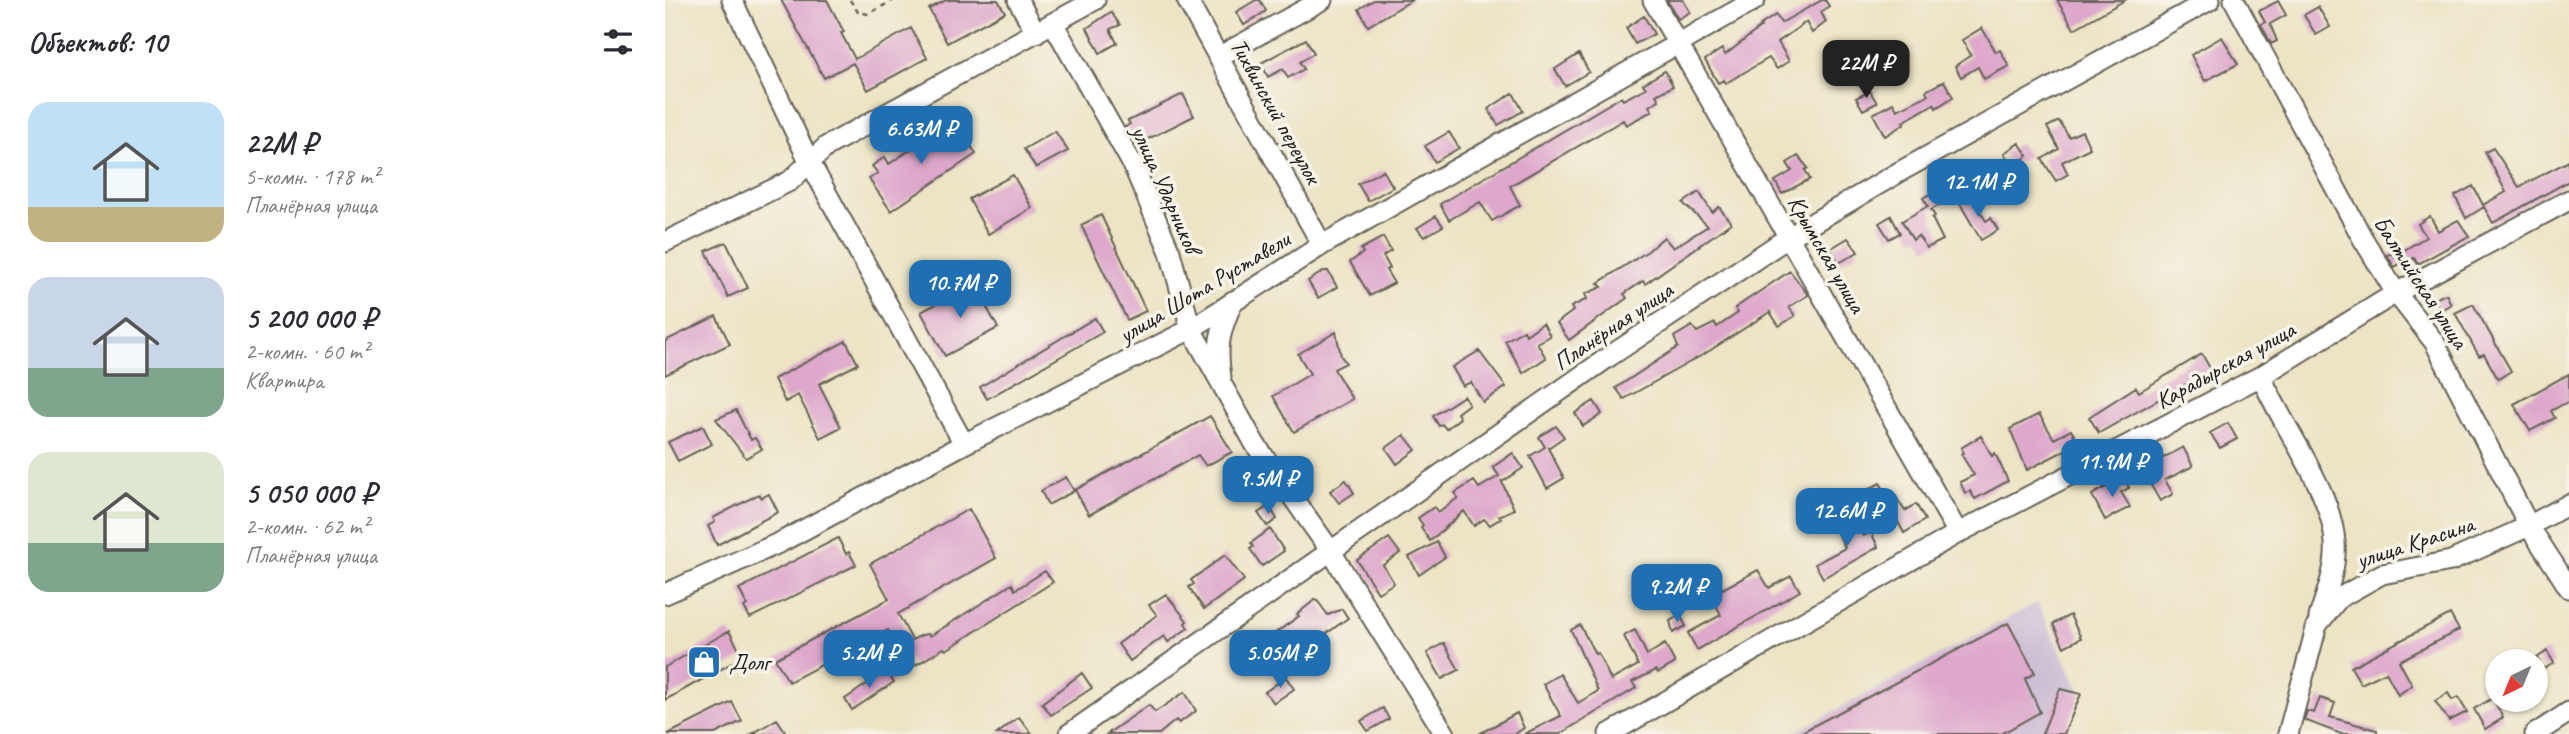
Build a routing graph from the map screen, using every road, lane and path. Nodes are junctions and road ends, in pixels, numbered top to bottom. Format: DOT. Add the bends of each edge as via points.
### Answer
graph roads {
  1 [pos="732,0"];
  2 [pos="850,0"];
  3 [pos="894,0"];
  4 [pos="1018,0"];
  5 [pos="1095,0"];
  6 [pos="1187,0"];
  7 [pos="1322,0"];
  8 [pos="1653,0"];
  9 [pos="1755,0"];
  10 [pos="2210,0"];
  11 [pos="2234,0"];
  12 [pos="1045,28"];
  13 [pos="1679,44"];
  14 [pos="1218,57"];
  15 [pos="809,162"];
  16 [pos="2569,200"];
  17 [pos="1789,237"];
  18 [pos="665,242"];
  19 [pos="1322,245"];
  20 [pos="2396,293"];
  21 [pos="1233,301"];
  22 [pos="1191,329"];
  23 [pos="2261,376"];
  24 [pos="1222,385"];
  25 [pos="964,444"];
  26 [pos="2569,504"];
  27 [pos="2529,526"];
  28 [pos="1958,533"];
  29 [pos="1330,550"];
  30 [pos="2569,588"];
  31 [pos="665,594"];
  32 [pos="2317,625"];
  33 [pos="2569,712"];
  34 [pos="1069,734"];
  35 [pos="1445,734"];
  36 [pos="1609,734"];
  37 [pos="2288,734"];
  38 [pos="2535,734"];
  1 -- 15 [label="street"];
  2 -- 3 [label="path" via="858,12 868,14"];
  4 -- 12 [label="street, улица Ударников"];
  5 -- 12 [label="street"];
  6 -- 14 [label="street, Тихвинский переулок"];
  7 -- 14 [label="street"];
  8 -- 13 [label="street, Крымская улица"];
  9 -- 13 [label="street, улица Шота Руставели"];
  10 -- 17 [label="street, Планёрная улица"];
  11 -- 20 [label="street, Балтийская улица"];
  12 -- 15 [label="street" via="827,146"];
  12 -- 22 [label="street, улица Ударников" via="1133,165 1170,252"];
  13 -- 17 [label="street, Крымская улица"];
  13 -- 19 [label="street, улица Шота Руставели"];
  14 -- 19 [label="street, Тихвинский переулок"];
  15 -- 18 [label="street" via="790,181"];
  15 -- 25 [label="street"];
  16 -- 20 [label="street, Карадырская улица"];
  17 -- 28 [label="street, Крымская улица"];
  17 -- 29 [label="street, Планёрная улица"];
  19 -- 21 [label="street, улица Шота Руставели"];
  20 -- 23 [label="street, Карадырская улица"];
  20 -- 27 [label="street, Балтийская улица" via="2435,343"];
  21 -- 22 [label="street, улица Шота Руставели"];
  21 -- 24 [label="street" via="1221,328"];
  22 -- 24 [label="street, улица Ударников"];
  22 -- 25 [label="street, улица Шота Руставели"];
  23 -- 28 [label="street, Карадырская улица"];
  23 -- 32 [label="street" via="2330,517 2333,564"];
  24 -- 29 [label="street, улица Ударников" via="1255,444"];
  25 -- 31 [label="street, улица Шота Руставели" via="781,542"];
  26 -- 27 [label="street, улица Красина"];
  27 -- 30 [label="street, Балтийская улица"];
  27 -- 32 [label="street, улица Красина" via="2451,561 2382,574 2339,598"];
  28 -- 36 [label="street, Карадырская улица"];
  29 -- 34 [label="street, Планёрная улица"];
  29 -- 35 [label="street, улица Ударников"];
  32 -- 37 [label="street, улица Красина"];
  33 -- 38 [label="street"];
}
